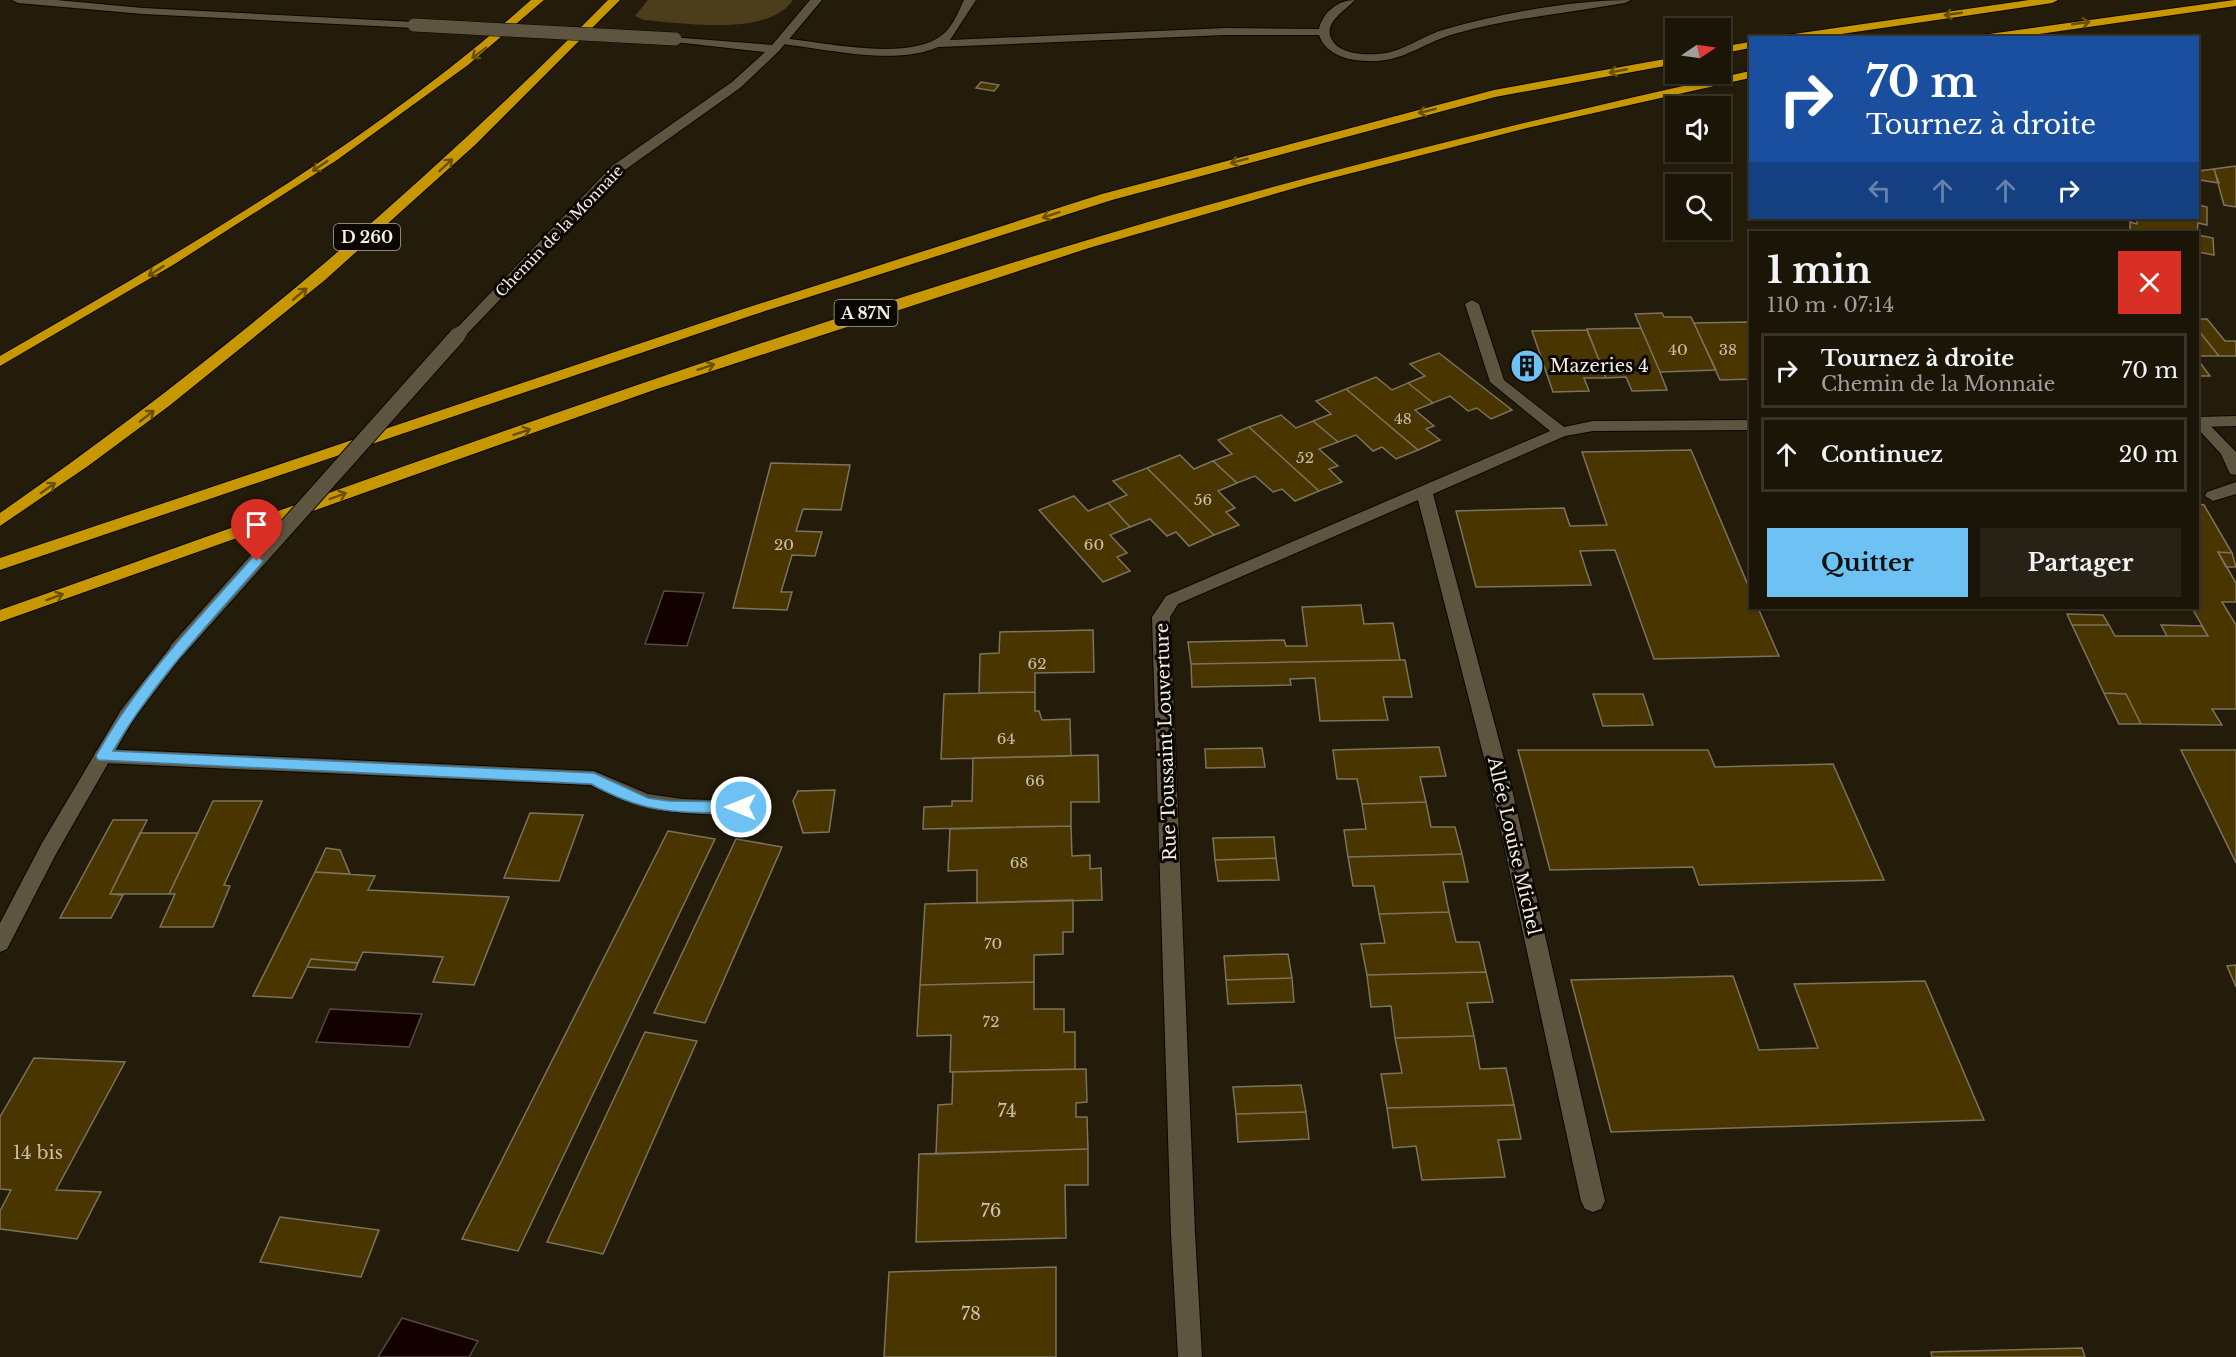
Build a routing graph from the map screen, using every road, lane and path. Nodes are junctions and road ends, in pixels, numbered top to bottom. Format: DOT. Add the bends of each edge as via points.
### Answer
graph roads {
  1 [pos="18,0"];
  2 [pos="538,0"];
  3 [pos="614,0"];
  4 [pos="816,0"];
  5 [pos="970,0"];
  6 [pos="1349,0"];
  7 [pos="1625,0"];
  8 [pos="2052,0"];
  9 [pos="2236,3"];
  10 [pos="1322,32"];
  11 [pos="1801,36"];
  12 [pos="1997,36"];
  13 [pos="939,44"];
  14 [pos="778,45"];
  15 [pos="1749,45"];
  16 [pos="1731,49"];
  17 [pos="1665,62"];
  18 [pos="1749,75"];
  19 [pos="1472,304"];
  20 [pos="0,362"];
  21 [pos="2236,421"];
  22 [pos="2199,422"];
  23 [pos="2199,423"];
  24 [pos="1749,425"];
  25 [pos="1561,432"];
  26 [pos="2236,470"];
  27 [pos="2236,487"];
  28 [pos="1424,492"];
  29 [pos="2213,496"];
  30 [pos="0,521"];
  31 [pos="0,564"];
  32 [pos="0,616"];
  33 [pos="103,756"];
  34 [pos="741,807"];
  35 [pos="0,943"];
  36 [pos="1593,1201"];
  37 [pos="1190,1357"];
  1 -- 14 [label="street, bridge" via="143,11"];
  2 -- 20 [label="highway, one-way" via="493,42 421,97 290,186 136,284"];
  30 -- 3 [label="highway, D 260, one-way" via="101,452 254,333 377,228 554,62"];
  4 -- 14 [label="street, Chemin de la Monnaie"];
  5 -- 13 [label="street" via="951,33"];
  6 -- 10 [label="street" via="1325,23"];
  7 -- 10 [label="street" via="1449,31 1393,56 1340,52 1331,47"];
  8 -- 11 [label="highway, one-way"];
  12 -- 9 [label="highway, one-way"];
  10 -- 13 [label="street" via="1140,33"];
  13 -- 14 [label="street" via="902,52"];
  14 -- 33 [label="street, Chemin de la Monnaie, bridge" via="736,84 617,169 461,332 178,649 127,715"];
  15 -- 16 [label="highway"];
  17 -- 31 [label="highway, A 87N, one-way" via="1494,94 1107,198 748,312"];
  32 -- 18 [label="highway, A 87N, one-way" via="782,340 1140,227 1358,165"];
  19 -- 25 [label="street" via="1497,382"];
  21 -- 22 [label="street"];
  23 -- 26 [label="street" via="2228,452"];
  24 -- 25 [label="street, Rue Toussaint Louverture" via="1593,426"];
  25 -- 28 [label="street, Rue Toussaint Louverture"];
  27 -- 29 [label="street"];
  28 -- 36 [label="street, Allée Louise Michel" via="1501,785"];
  28 -- 37 [label="street, Rue Toussaint Louverture" via="1172,600 1161,617"];
  33 -- 34 [label="street" via="594,778 648,804"];
  33 -- 35 [label="street"];
}
